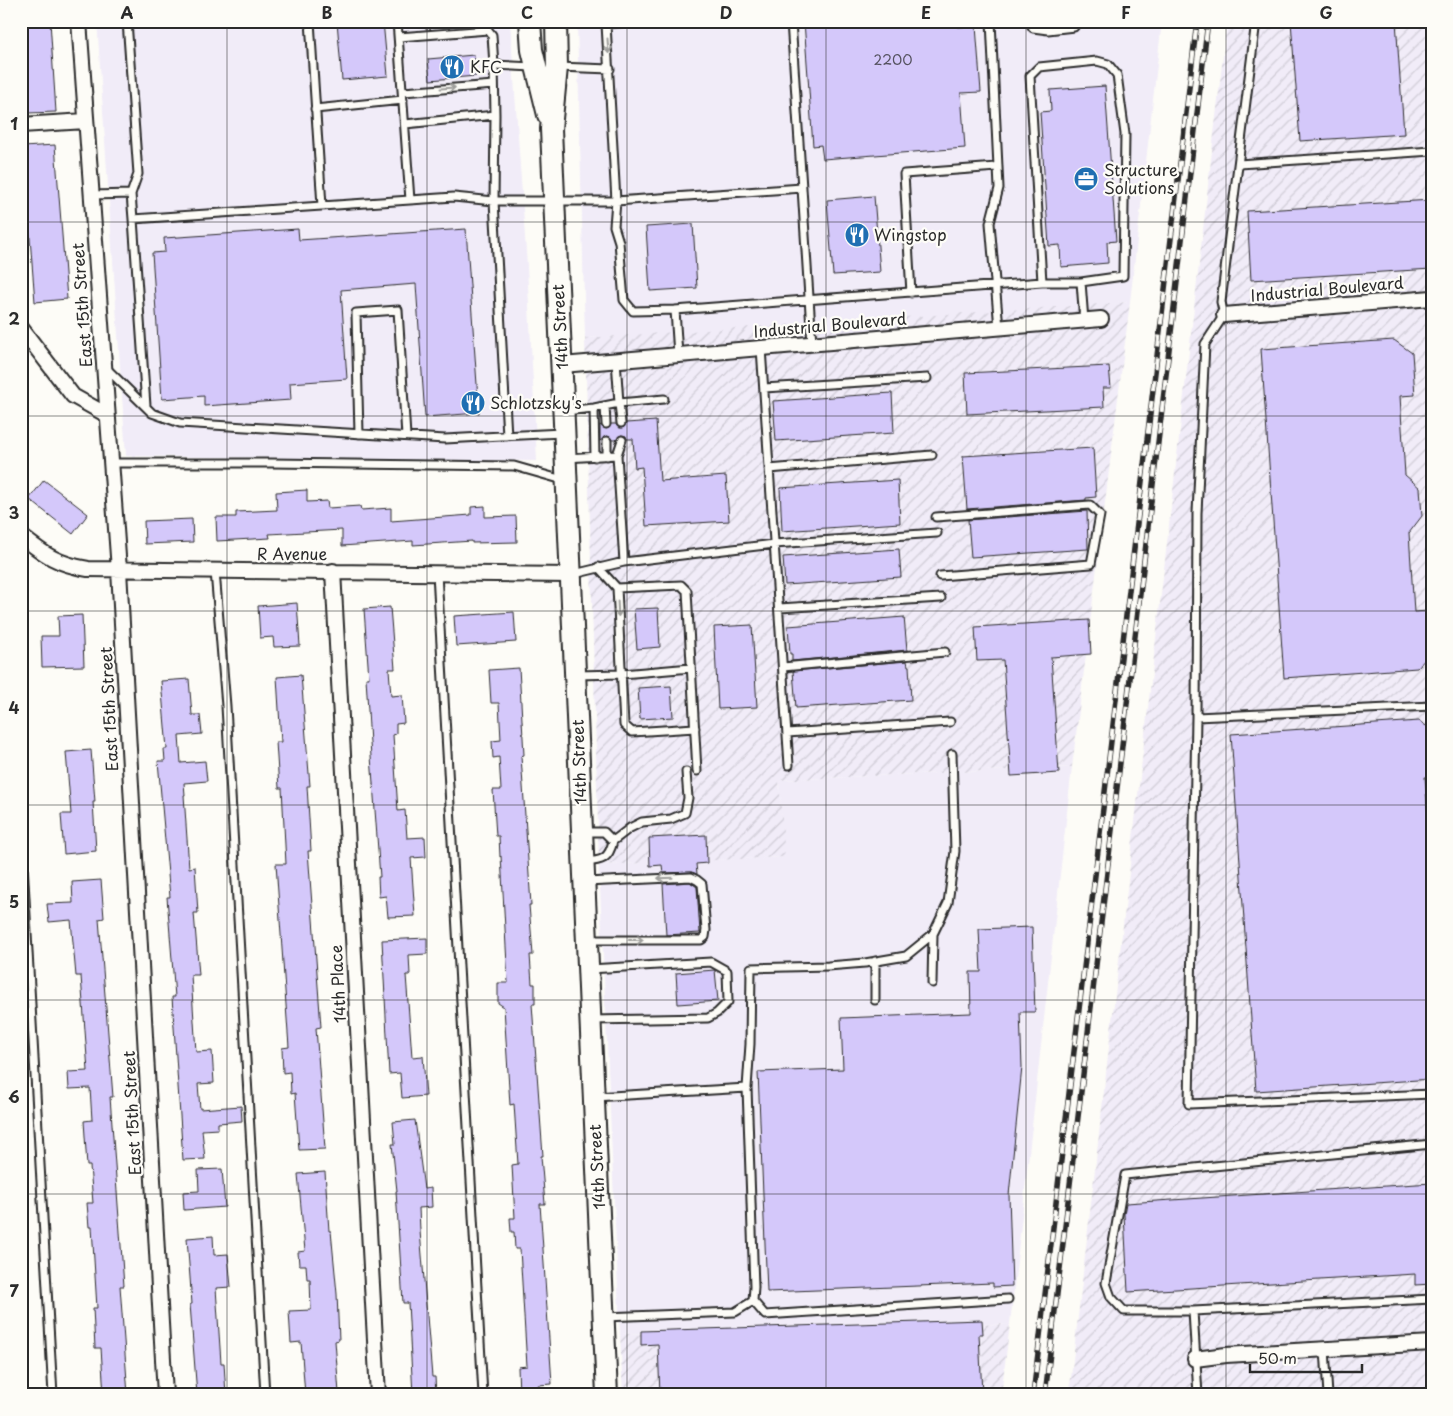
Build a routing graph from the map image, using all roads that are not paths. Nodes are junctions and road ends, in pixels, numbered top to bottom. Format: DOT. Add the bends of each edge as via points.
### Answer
graph roads {
  1 [pos="80,21"];
  2 [pos="127,21"];
  3 [pos="310,21"];
  4 [pos="397,21"];
  5 [pos="530,21"];
  6 [pos="556,21"];
  7 [pos="641,21"];
  8 [pos="791,21"];
  9 [pos="991,21"];
  10 [pos="1029,21"];
  11 [pos="1078,21"];
  12 [pos="1256,21"];
  13 [pos="398,37"];
  14 [pos="494,65"];
  15 [pos="546,67"];
  16 [pos="610,69"];
  17 [pos="494,85"];
  18 [pos="403,92"];
  19 [pos="403,100"];
  20 [pos="315,109"];
  21 [pos="495,115"];
  22 [pos="86,121"];
  23 [pos="405,124"];
  24 [pos="21,125"];
  25 [pos="1432,151"];
  26 [pos="1239,164"];
  27 [pos="997,167"];
  28 [pos="802,188"];
  29 [pos="131,194"];
  30 [pos="92,195"];
  31 [pos="410,200"];
  32 [pos="554,200"];
  33 [pos="494,201"];
  34 [pos="616,201"];
  35 [pos="322,206"];
  36 [pos="133,219"];
  37 [pos="1042,282"];
  38 [pos="1081,282"];
  39 [pos="994,287"];
  40 [pos="911,293"];
  41 [pos="1432,298"];
  42 [pos="810,299"];
  43 [pos="675,310"];
  44 [pos="1224,315"];
  45 [pos="1101,319"];
  46 [pos="1084,321"];
  47 [pos="21,328"];
  48 [pos="998,328"];
  49 [pos="812,344"];
  50 [pos="761,348"];
  51 [pos="678,355"];
  52 [pos="616,360"];
  53 [pos="562,365"];
  54 [pos="104,366"];
  55 [pos="927,378"];
  56 [pos="764,388"];
  57 [pos="664,399"];
  58 [pos="619,404"];
  59 [pos="146,406"];
  60 [pos="605,406"];
  61 [pos="594,408"];
  62 [pos="564,411"];
  63 [pos="108,415"];
  64 [pos="621,423"];
  65 [pos="606,424"];
  66 [pos="565,433"];
  67 [pos="359,434"];
  68 [pos="406,436"];
  69 [pos="507,436"];
  70 [pos="622,440"];
  71 [pos="606,441"];
  72 [pos="932,455"];
  73 [pos="607,456"];
  74 [pos="617,456"];
  75 [pos="595,457"];
  76 [pos="566,458"];
  77 [pos="111,463"];
  78 [pos="769,469"];
  79 [pos="567,481"];
  80 [pos="936,517"];
  81 [pos="937,533"];
  82 [pos="21,536"];
  83 [pos="774,544"];
  84 [pos="624,562"];
  85 [pos="598,567"];
  86 [pos="119,570"];
  87 [pos="215,571"];
  88 [pos="333,571"];
  89 [pos="437,573"];
  90 [pos="571,575"];
  91 [pos="940,576"];
  92 [pos="617,588"];
  93 [pos="942,598"];
  94 [pos="779,608"];
  95 [pos="945,652"];
  96 [pos="783,667"];
  97 [pos="691,668"];
  98 [pos="622,674"];
  99 [pos="575,676"];
  100 [pos="1432,706"];
  101 [pos="1196,717"];
  102 [pos="950,722"];
  103 [pos="695,728"];
  104 [pos="787,734"];
  105 [pos="952,754"];
  106 [pos="789,765"];
  107 [pos="697,771"];
  108 [pos="686,772"];
  109 [pos="21,827"];
  110 [pos="582,832"];
  111 [pos="613,841"];
  112 [pos="583,862"];
  113 [pos="584,882"];
  114 [pos="933,934"];
  115 [pos="587,940"];
  116 [pos="876,961"];
  117 [pos="588,969"];
  118 [pos="932,983"];
  119 [pos="875,1000"];
  120 [pos="590,1020"];
  121 [pos="747,1088"];
  122 [pos="1432,1094"];
  123 [pos="594,1097"];
  124 [pos="1432,1144"];
  125 [pos="1008,1299"];
  126 [pos="1432,1299"];
  127 [pos="753,1301"];
  128 [pos="1193,1311"];
  129 [pos="604,1317"];
  130 [pos="1432,1343"];
  131 [pos="1325,1349"];
  132 [pos="1195,1359"];
  133 [pos="53,1395"];
  134 [pos="165,1395"];
  135 [pos="265,1395"];
  136 [pos="378,1395"];
  137 [pos="482,1395"];
  138 [pos="607,1395"];
  139 [pos="1198,1395"];
  140 [pos="1328,1395"];
  1 -- 22 [label="street, East 15th Street"];
  2 -- 29 [label="lane" via="138,174"];
  3 -- 20 [label="lane"];
  4 -- 13 [label="lane"];
  5 -- 15 [label="main road, 14th Street" via="532,50"];
  6 -- 15 [label="main road, 14th Street"];
  7 -- 16 [label="lane, one-way" via="606,24"];
  8 -- 28 [label="lane"];
  9 -- 27 [label="lane"];
  10 -- 11 [label="lane" via="1033,28 1048,30 1074,28"];
  12 -- 26 [label="lane"];
  13 -- 14 [label="lane" via="488,30 492,35"];
  13 -- 18 [label="lane"];
  14 -- 15 [label="lane"];
  14 -- 17 [label="lane"];
  15 -- 16 [label="lane"];
  15 -- 32 [label="main road, 14th Street"];
  16 -- 34 [label="lane"];
  18 -- 17 [label="lane, one-way"];
  17 -- 21 [label="lane"];
  18 -- 19 [label="lane"];
  19 -- 20 [label="lane"];
  19 -- 23 [label="lane"];
  20 -- 35 [label="lane"];
  21 -- 23 [label="lane"];
  21 -- 33 [label="lane"];
  22 -- 24 [label="street"];
  22 -- 30 [label="street, East 15th Street"];
  23 -- 31 [label="lane"];
  25 -- 26 [label="lane"];
  26 -- 44 [label="lane" via="1221,302"];
  27 -- 39 [label="lane" via="999,188 990,223"];
  27 -- 40 [label="lane" via="904,174"];
  28 -- 34 [label="lane"];
  28 -- 42 [label="lane"];
  29 -- 30 [label="lane"];
  29 -- 36 [label="lane"];
  30 -- 54 [label="street, East 15th Street"];
  31 -- 33 [label="lane" via="454,198"];
  31 -- 35 [label="lane"];
  32 -- 33 [label="lane"];
  32 -- 34 [label="lane"];
  32 -- 53 [label="main road, 14th Street"];
  33 -- 69 [label="lane"];
  34 -- 43 [label="lane" via="614,226 624,300 633,311"];
  35 -- 36 [label="lane"];
  36 -- 59 [label="lane"];
  37 -- 38 [label="lane"];
  37 -- 38 [label="lane" via="1030,76 1039,67 1097,61 1108,64 1117,75 1125,134 1123,276"];
  37 -- 39 [label="lane"];
  38 -- 46 [label="lane"];
  39 -- 40 [label="lane"];
  39 -- 48 [label="lane"];
  40 -- 42 [label="lane"];
  41 -- 44 [label="street, Industrial Boulevard"];
  42 -- 43 [label="lane"];
  42 -- 49 [label="lane"];
  43 -- 51 [label="lane"];
  44 -- 101 [label="lane" via="1205,344 1197,513"];
  45 -- 46 [label="street, Industrial Boulevard"];
  46 -- 48 [label="street, Industrial Boulevard"];
  47 -- 63 [label="street" via="73,396"];
  48 -- 49 [label="street, Industrial Boulevard"];
  49 -- 50 [label="street, Industrial Boulevard"];
  50 -- 51 [label="street, Industrial Boulevard"];
  50 -- 56 [label="lane"];
  51 -- 52 [label="street, Industrial Boulevard"];
  52 -- 53 [label="street, Industrial Boulevard"];
  52 -- 58 [label="lane"];
  53 -- 62 [label="main road, 14th Street"];
  54 -- 59 [label="lane"];
  54 -- 63 [label="street, East 15th Street"];
  55 -- 56 [label="lane"];
  56 -- 78 [label="lane"];
  57 -- 58 [label="lane"];
  58 -- 60 [label="lane"];
  58 -- 64 [label="lane"];
  59 -- 67 [label="lane" via="152,413 180,423"];
  60 -- 61 [label="lane"];
  60 -- 65 [label="lane"];
  61 -- 62 [label="lane"];
  61 -- 75 [label="lane"];
  62 -- 66 [label="main road, 14th Street"];
  63 -- 77 [label="street, East 15th Street"];
  66 -- 69 [label="lane"];
  66 -- 76 [label="main road, 14th Street"];
  67 -- 68 [label="lane"];
  67 -- 68 [label="lane" via="356,313 398,310"];
  68 -- 69 [label="lane" via="445,439"];
  70 -- 74 [label="lane"];
  71 -- 73 [label="lane"];
  72 -- 78 [label="lane"];
  73 -- 74 [label="lane"];
  73 -- 75 [label="lane"];
  74 -- 84 [label="lane"];
  75 -- 76 [label="lane"];
  76 -- 79 [label="main road, 14th Street"];
  77 -- 79 [label="lane" via="514,466"];
  77 -- 86 [label="street, East 15th Street"];
  78 -- 83 [label="lane"];
  79 -- 90 [label="main road, 14th Street"];
  80 -- 91 [label="lane" via="1090,505 1100,515 1091,564"];
  81 -- 83 [label="lane"];
  82 -- 86 [label="street, R Avenue" via="42,553 67,566"];
  83 -- 84 [label="lane"];
  83 -- 94 [label="lane"];
  84 -- 85 [label="lane"];
  85 -- 90 [label="lane"];
  85 -- 92 [label="lane"];
  86 -- 87 [label="street, R Avenue"];
  86 -- 134 [label="street, East 15th Street"];
  87 -- 88 [label="street, R Avenue"];
  87 -- 135 [label="lane" via="242,972"];
  88 -- 89 [label="street, R Avenue"];
  88 -- 136 [label="street, 14th Place"];
  89 -- 90 [label="street, R Avenue"];
  89 -- 137 [label="lane"];
  90 -- 99 [label="main road, 14th Street"];
  92 -- 97 [label="lane" via="681,586 688,591"];
  92 -- 98 [label="lane, one-way"];
  93 -- 94 [label="lane"];
  94 -- 96 [label="lane"];
  95 -- 96 [label="lane"];
  96 -- 104 [label="lane"];
  97 -- 98 [label="lane"];
  97 -- 103 [label="lane"];
  98 -- 99 [label="lane"];
  98 -- 103 [label="lane" via="624,725 632,732"];
  99 -- 110 [label="main road, 14th Street"];
  100 -- 101 [label="lane"];
  101 -- 122 [label="lane" via="1189,1104"];
  102 -- 104 [label="lane"];
  103 -- 107 [label="lane"];
  104 -- 106 [label="lane"];
  105 -- 114 [label="lane" via="955,851 948,903"];
  108 -- 111 [label="lane" via="688,798 685,813 671,819 642,822"];
  109 -- 133 [label="lane"];
  110 -- 111 [label="lane" via="604,832"];
  110 -- 112 [label="main road, 14th Street"];
  111 -- 112 [label="lane" via="606,856 598,861"];
  112 -- 113 [label="main road, 14th Street"];
  113 -- 115 [label="main road, 14th Street"];
  115 -- 113 [label="lane, one-way" via="701,940 706,930 702,884 691,877"];
  114 -- 116 [label="lane" via="906,956"];
  114 -- 118 [label="lane"];
  115 -- 117 [label="main road, 14th Street"];
  116 -- 119 [label="lane"];
  116 -- 121 [label="lane" via="752,968"];
  117 -- 120 [label="main road, 14th Street"];
  117 -- 120 [label="lane" via="711,962 727,971 728,1002 708,1018"];
  120 -- 123 [label="main road, 14th Street"];
  121 -- 123 [label="lane"];
  121 -- 127 [label="lane"];
  123 -- 129 [label="main road, 14th Street"];
  124 -- 128 [label="lane" via="1125,1175 1106,1283 1111,1297 1124,1311"];
  125 -- 127 [label="lane" via="765,1315"];
  126 -- 128 [label="lane"];
  127 -- 129 [label="lane" via="735,1312"];
  128 -- 132 [label="lane"];
  129 -- 138 [label="main road, 14th Street"];
  130 -- 131 [label="street"];
  131 -- 132 [label="street"];
  131 -- 140 [label="lane"];
  132 -- 139 [label="lane"];
}
